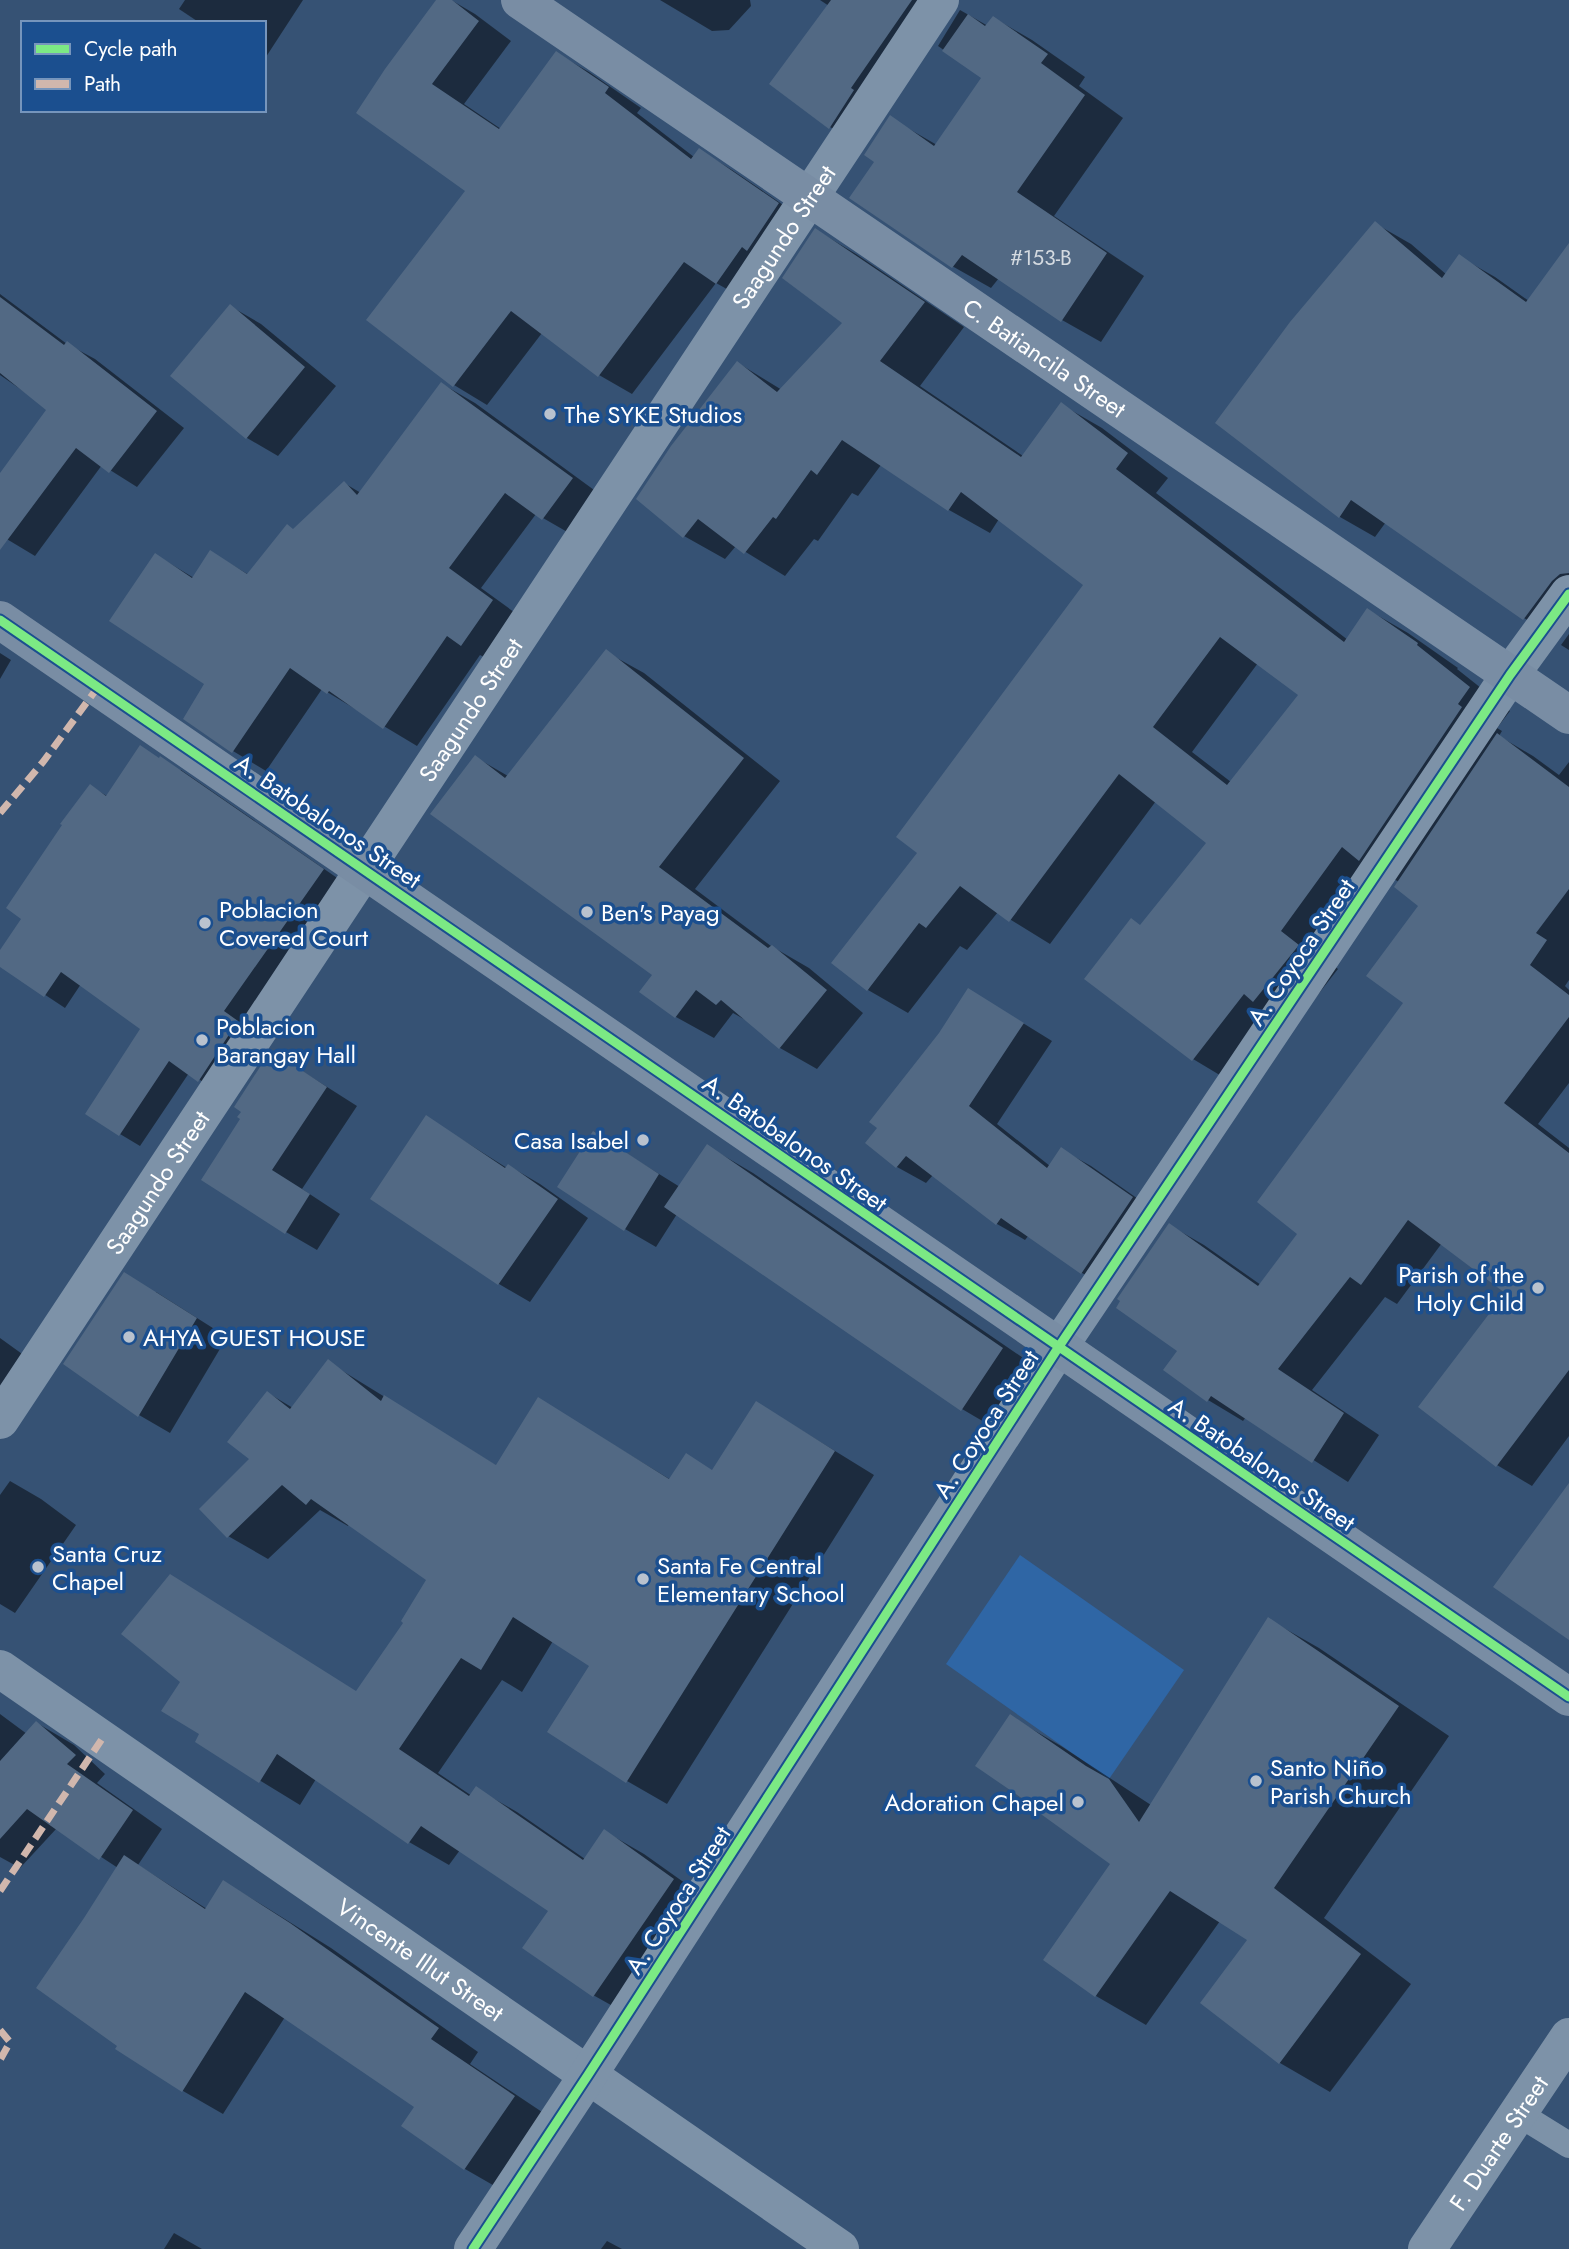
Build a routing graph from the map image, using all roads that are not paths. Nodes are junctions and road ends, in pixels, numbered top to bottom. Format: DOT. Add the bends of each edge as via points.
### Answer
graph roads {
  1 [pos="520,0"];
  2 [pos="940,0"];
  3 [pos="811,197"];
  4 [pos="1569,594"];
  5 [pos="0,620"];
  6 [pos="1510,675"];
  7 [pos="1569,715"];
  8 [pos="365,870"];
  9 [pos="1058,1348"];
  10 [pos="0,1420"];
  11 [pos="0,1669"];
  12 [pos="1569,1697"];
  13 [pos="1569,2037"];
  14 [pos="588,2075"];
  15 [pos="1519,2114"];
  16 [pos="1569,2145"];
  17 [pos="473,2249"];
  18 [pos="839,2249"];
  19 [pos="1427,2249"];
  1 -- 3 [label="street, C. Batiancila Street"];
  2 -- 3 [label="street, Saagundo Street"];
  3 -- 6 [label="street, C. Batiancila Street"];
  3 -- 8 [label="street, Saagundo Street"];
  4 -- 6 [label="street, A. Coyoca Street"];
  5 -- 8 [label="street, A. Batobalonos Street"];
  6 -- 7 [label="street, C. Batiancila Street"];
  6 -- 9 [label="street, A. Coyoca Street"];
  8 -- 9 [label="street, A. Batobalonos Street"];
  8 -- 10 [label="street, Saagundo Street"];
  9 -- 12 [label="street, A. Batobalonos Street"];
  9 -- 14 [label="street, A. Coyoca Street"];
  11 -- 14 [label="street, Vincente Illut Street"];
  13 -- 15 [label="street, F. Duarte Street"];
  14 -- 17 [label="street, A. Coyoca Street"];
  14 -- 18 [label="street, Vincente Illut Street"];
  15 -- 16 [label="lane"];
  15 -- 19 [label="street, F. Duarte Street"];
}
